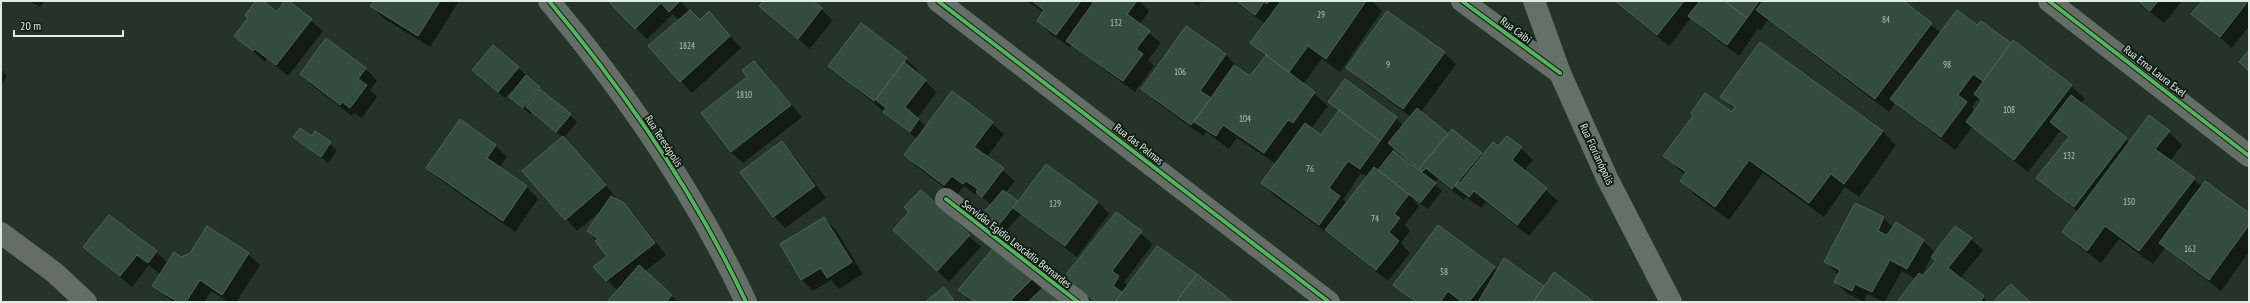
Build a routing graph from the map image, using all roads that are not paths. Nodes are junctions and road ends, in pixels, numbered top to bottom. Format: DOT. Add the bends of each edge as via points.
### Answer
graph roads {
  1 [pos="549,1"];
  2 [pos="938,1"];
  3 [pos="1462,1"];
  4 [pos="1534,1"];
  5 [pos="2050,1"];
  6 [pos="1560,73"];
  7 [pos="2249,156"];
  8 [pos="946,199"];
  9 [pos="1,233"];
  10 [pos="86,302"];
  11 [pos="746,302"];
  12 [pos="1078,302"];
  13 [pos="1329,302"];
  14 [pos="1671,302"];
  1 -- 11 [label="street, Rua Teresópolis" via="584,43 655,140 708,229"];
  2 -- 13 [label="street, Rua das Palmas"];
  3 -- 6 [label="street, Rua Caibi"];
  4 -- 6 [label="main road, Rua Florianópolis"];
  5 -- 7 [label="street, Rua Erna Laura Exel"];
  6 -- 14 [label="main road, Rua Florianópolis" via="1607,178"];
  8 -- 12 [label="street, Servidão Egídio Leocádio Bernardes"];
  9 -- 10 [label="street" via="55,273"];
}
